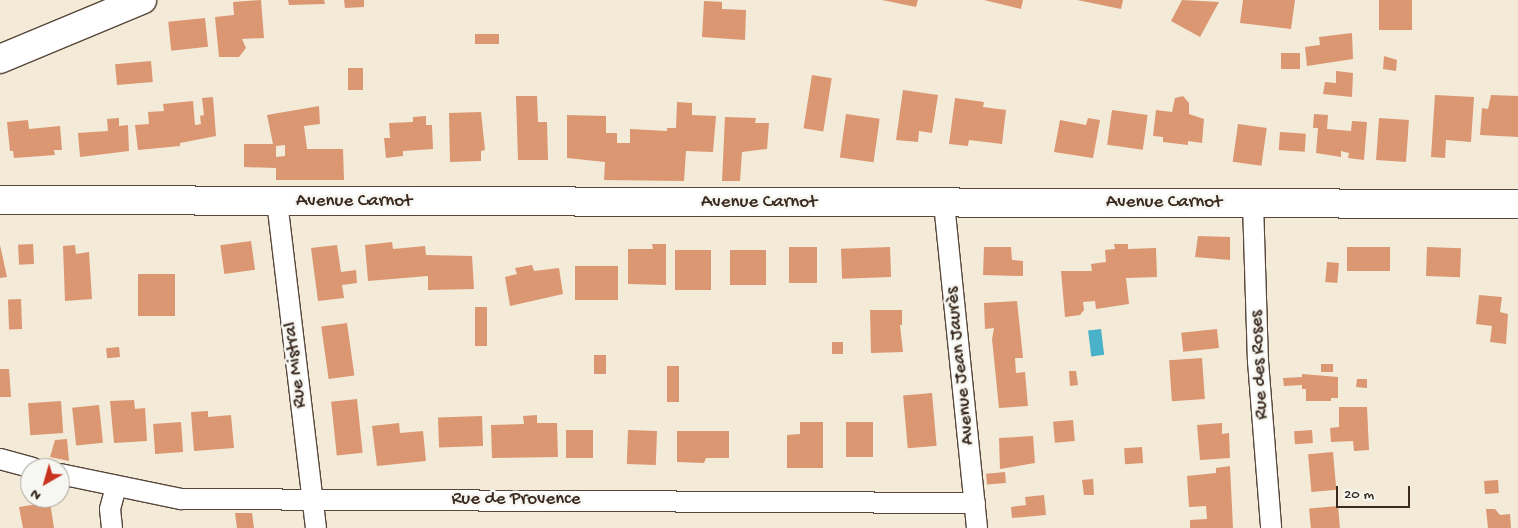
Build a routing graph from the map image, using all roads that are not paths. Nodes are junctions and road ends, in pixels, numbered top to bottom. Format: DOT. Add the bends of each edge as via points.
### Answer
graph roads {
  1 [pos="136,2"];
  2 [pos="0,60"];
  3 [pos="0,200"];
  4 [pos="276,201"];
  5 [pos="1254,202"];
  6 [pos="944,203"];
  7 [pos="1518,204"];
  8 [pos="0,459"];
  9 [pos="20,464"];
  10 [pos="70,476"];
  11 [pos="116,486"];
  12 [pos="313,499"];
  13 [pos="975,503"];
  14 [pos="112,528"];
  15 [pos="316,528"];
  16 [pos="978,528"];
  17 [pos="1271,528"];
  1 -- 2 [label="street"];
  3 -- 4 [label="street, Avenue Carnot"];
  4 -- 6 [label="street, Avenue Carnot"];
  4 -- 12 [label="street, Rue Mistral"];
  5 -- 6 [label="street, Avenue Carnot"];
  5 -- 7 [label="street, Avenue Carnot"];
  5 -- 17 [label="street, Rue des Roses" via="1258,361"];
  6 -- 13 [label="street, Avenue Jean Jaurès"];
  8 -- 9 [label="street"];
  10 -- 11 [label="street, Rue de Provence"];
  11 -- 12 [label="street, Rue de Provence" via="181,499"];
  11 -- 14 [label="street" via="110,509"];
  12 -- 13 [label="street, Rue de Provence"];
  12 -- 15 [label="street, Rue Mistral"];
  13 -- 16 [label="street, Avenue Jean Jaurès"];
}
